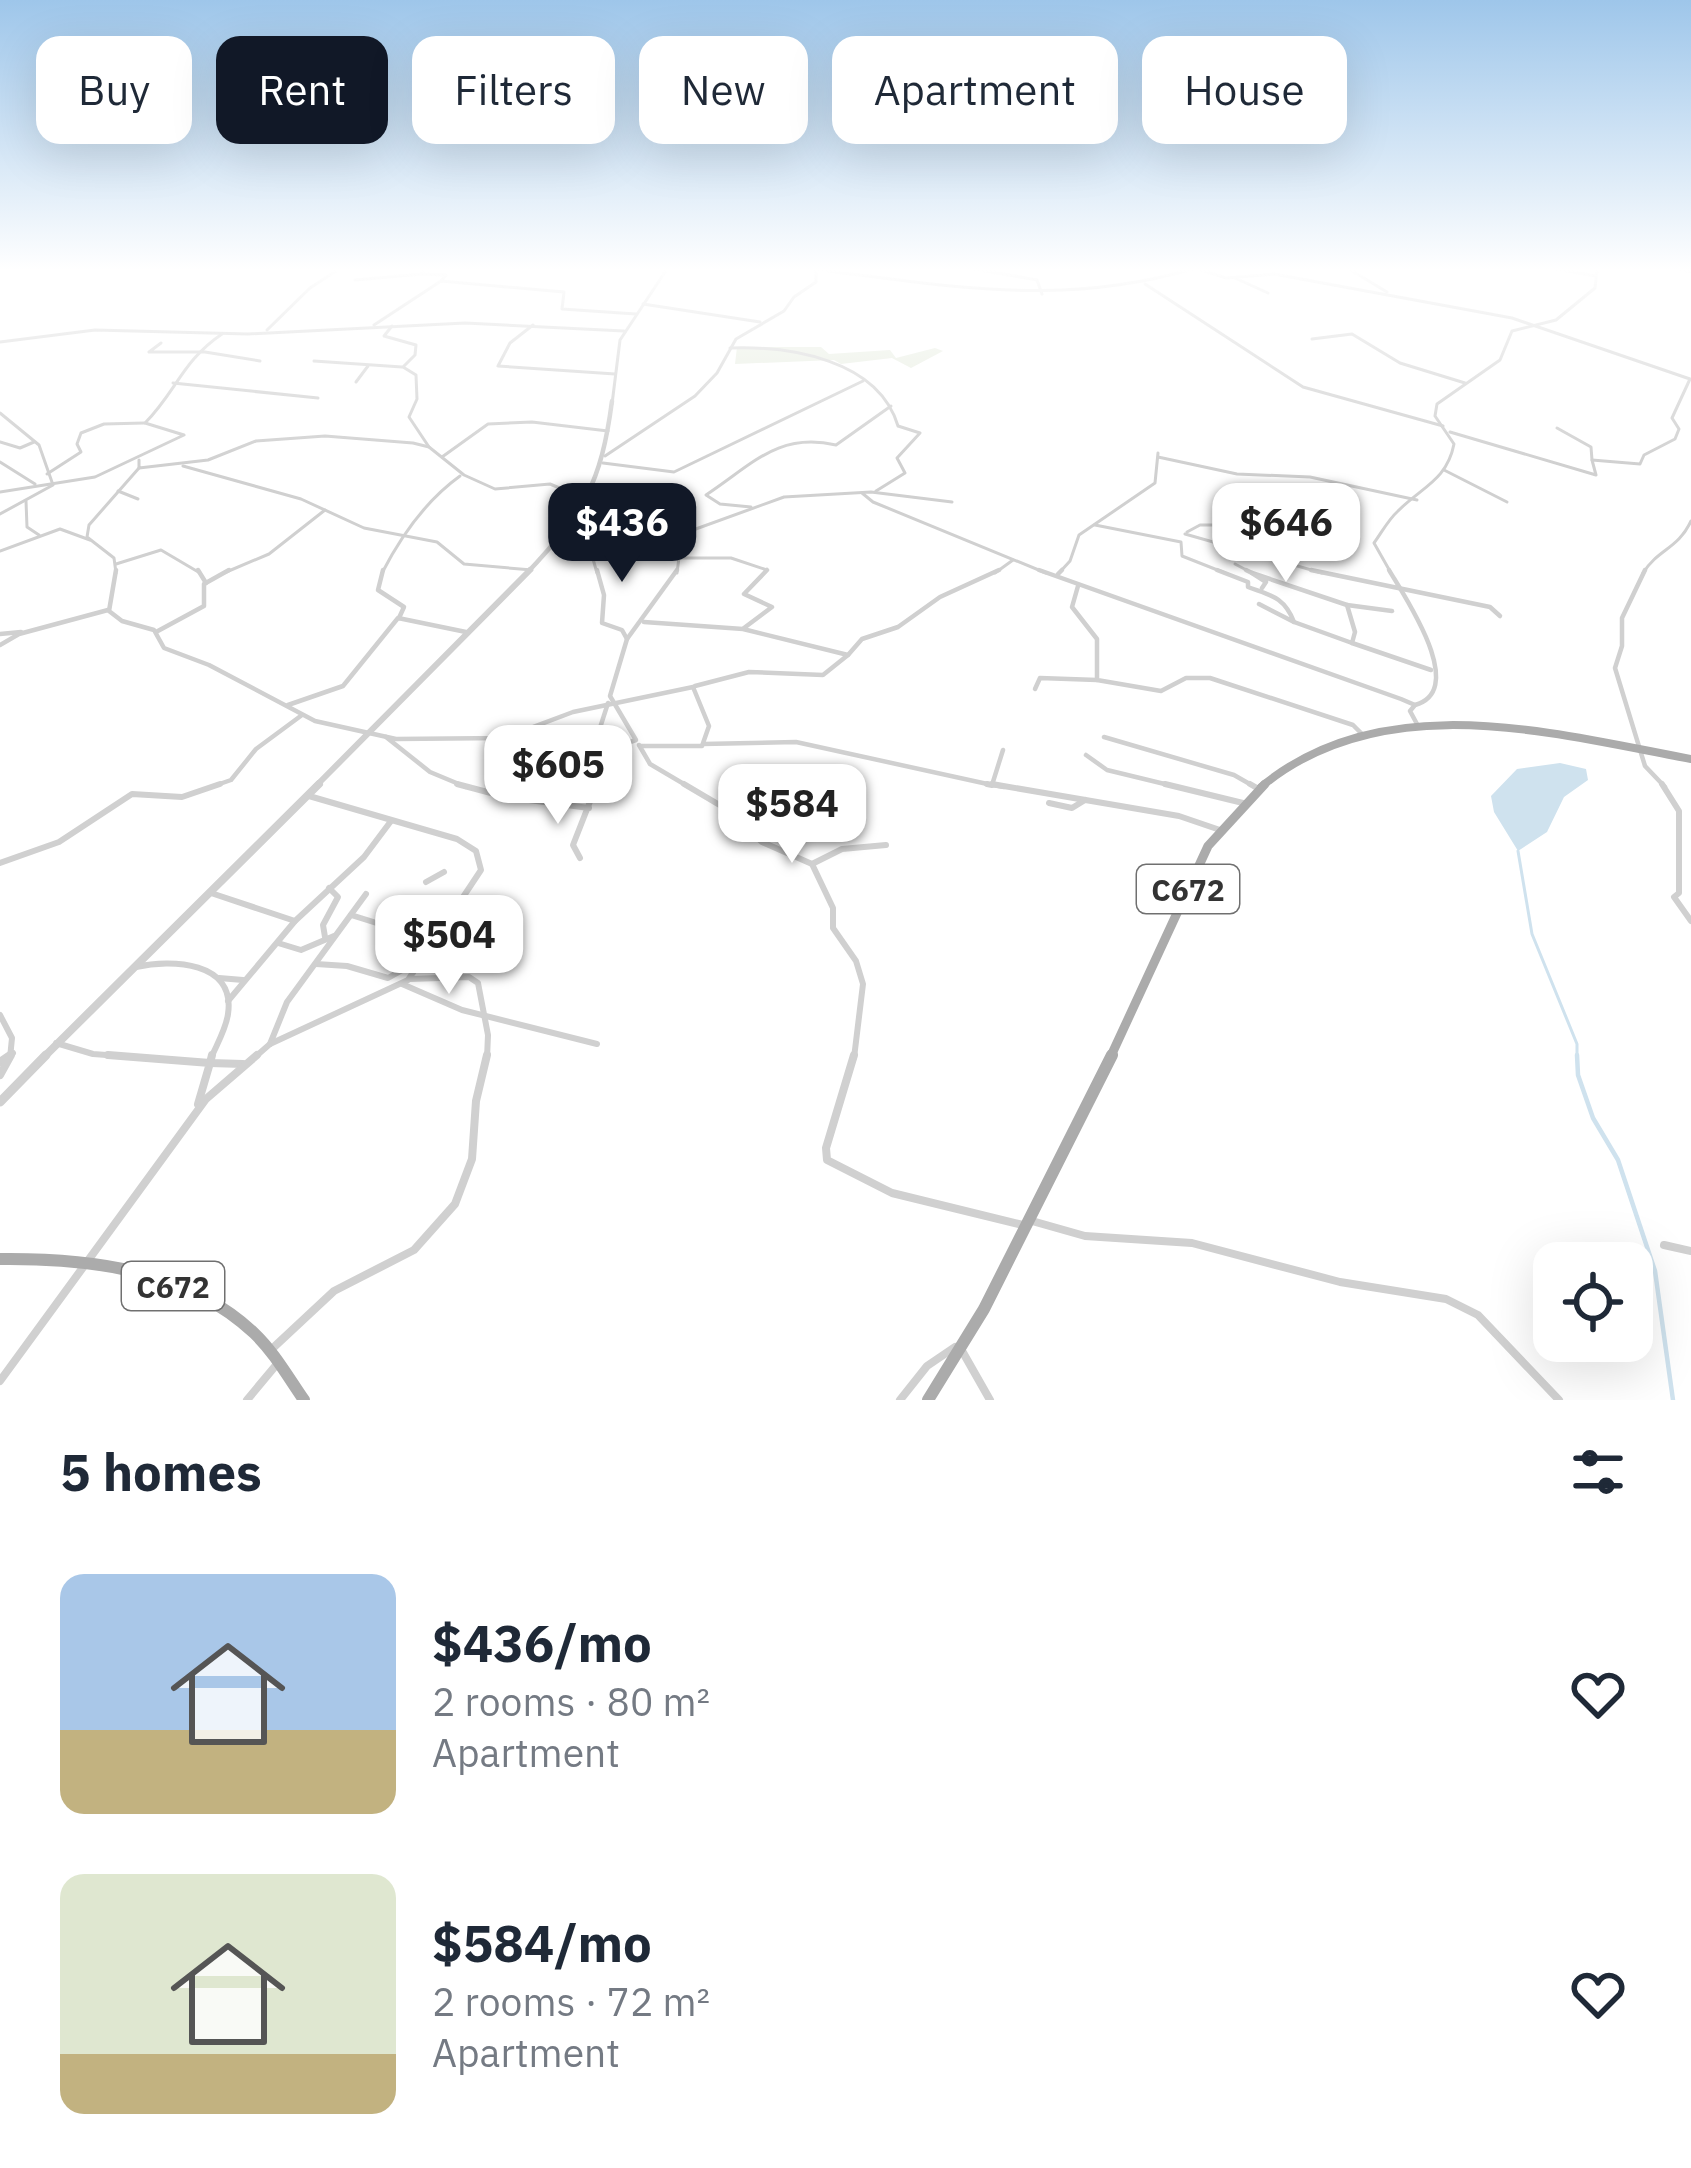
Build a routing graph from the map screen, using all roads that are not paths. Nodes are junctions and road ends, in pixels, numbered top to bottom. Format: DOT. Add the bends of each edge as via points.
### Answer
graph roads {
  1 [pos="81,334"];
  2 [pos="221,334"];
  3 [pos="386,334"];
  4 [pos="522,334"];
  5 [pos="624,334"];
  6 [pos="746,334"];
  7 [pos="1225,334"];
  8 [pos="1342,334"];
  9 [pos="1353,334"];
  10 [pos="1509,334"];
  11 [pos="1563,334"];
  12 [pos="1312,339"];
  13 [pos="0,342"];
  14 [pos="161,344"];
  15 [pos="730,348"];
  16 [pos="195,352"];
  17 [pos="260,361"];
  18 [pos="314,362"];
  19 [pos="368,366"];
  20 [pos="407,368"];
  21 [pos="615,374"];
  22 [pos="1690,380"];
  23 [pos="862,381"];
  24 [pos="356,382"];
  25 [pos="173,383"];
  26 [pos="1465,383"];
  27 [pos="318,398"];
  28 [pos="892,406"];
  29 [pos="0,413"];
  30 [pos="145,422"];
  31 [pos="1444,426"];
  32 [pos="1557,428"];
  33 [pos="608,430"];
  34 [pos="1450,432"];
  35 [pos="0,442"];
  36 [pos="34,442"];
  37 [pos="429,447"];
  38 [pos="442,457"];
  39 [pos="604,459"];
  40 [pos="139,460"];
  41 [pos="1592,460"];
  42 [pos="0,462"];
  43 [pos="178,465"];
  44 [pos="124,466"];
  45 [pos="139,468"];
  46 [pos="1444,470"];
  47 [pos="47,474"];
  48 [pos="119,475"];
  49 [pos="463,475"];
  50 [pos="53,484"];
  51 [pos="45,485"];
  52 [pos="118,491"];
  53 [pos="0,492"];
  54 [pos="871,492"];
  55 [pos="862,493"];
  56 [pos="25,500"];
  57 [pos="138,500"];
  58 [pos="588,500"];
  59 [pos="1417,500"];
  60 [pos="952,502"];
  61 [pos="1507,502"];
  62 [pos="753,507"];
  63 [pos="325,510"];
  64 [pos="17,512"];
  65 [pos="1,513"];
  66 [pos="1691,521"];
  67 [pos="1095,524"];
  68 [pos="1226,525"];
  69 [pos="405,534"];
  70 [pos="682,534"];
  71 [pos="1185,534"];
  72 [pos="39,535"];
  73 [pos="586,538"];
  74 [pos="90,540"];
  75 [pos="560,540"];
  76 [pos="7,542"];
  77 [pos="1181,542"];
  78 [pos="17,544"];
  79 [pos="0,551"];
  80 [pos="681,558"];
  81 [pos="1013,560"];
  82 [pos="116,564"];
  83 [pos="1235,564"];
  84 [pos="532,570"];
  85 [pos="1252,573"];
  86 [pos="1058,574"];
  87 [pos="206,583"];
  88 [pos="1078,586"];
  89 [pos="1262,588"];
  90 [pos="1399,590"];
  91 [pos="1259,604"];
  92 [pos="1347,605"];
  93 [pos="108,610"];
  94 [pos="1392,611"];
  95 [pos="1500,616"];
  96 [pos="398,618"];
  97 [pos="644,622"];
  98 [pos="1294,622"];
  99 [pos="743,629"];
  100 [pos="156,632"];
  101 [pos="26,633"];
  102 [pos="472,633"];
  103 [pos="0,634"];
  104 [pos="627,638"];
  105 [pos="1352,644"];
  106 [pos="0,645"];
  107 [pos="848,655"];
  108 [pos="1431,670"];
  109 [pos="1097,680"];
  110 [pos="690,686"];
  111 [pos="1035,689"];
  112 [pos="609,702"];
  113 [pos="1415,705"];
  114 [pos="283,706"];
  115 [pos="302,715"];
  116 [pos="1417,725"];
  117 [pos="370,734"];
  118 [pos="1363,735"];
  119 [pos="386,737"];
  120 [pos="1104,737"];
  121 [pos="638,743"];
  122 [pos="704,744"];
  123 [pos="1640,749"];
  124 [pos="1003,750"];
  125 [pos="592,755"];
  126 [pos="1086,755"];
  127 [pos="1691,759"];
  128 [pos="992,784"];
  129 [pos="1258,789"];
  130 [pos="306,795"];
  131 [pos="1085,800"];
  132 [pos="1048,802"];
  133 [pos="1243,803"];
  134 [pos="589,808"];
  135 [pos="1679,812"];
  136 [pos="1688,816"];
  137 [pos="391,821"];
  138 [pos="1220,830"];
  139 [pos="886,844"];
  140 [pos="580,858"];
  141 [pos="0,862"];
  142 [pos="812,864"];
  143 [pos="445,872"];
  144 [pos="329,888"];
  145 [pos="438,888"];
  146 [pos="206,892"];
  147 [pos="365,894"];
  148 [pos="350,915"];
  149 [pos="295,921"];
  150 [pos="1691,921"];
  151 [pos="329,936"];
  152 [pos="433,941"];
  153 [pos="277,943"];
  154 [pos="424,957"];
  155 [pos="316,964"];
  156 [pos="128,971"];
  157 [pos="219,978"];
  158 [pos="245,980"];
  159 [pos="405,982"];
  160 [pos="229,1001"];
  161 [pos="0,1015"];
  162 [pos="483,1017"];
  163 [pos="56,1043"];
  164 [pos="270,1044"];
  165 [pos="596,1044"];
  166 [pos="13,1053"];
  167 [pos="0,1062"];
  168 [pos="210,1063"];
  169 [pos="242,1064"];
  170 [pos="0,1075"];
  171 [pos="0,1102"];
  172 [pos="194,1113"];
  173 [pos="1027,1222"];
  174 [pos="1664,1245"];
  175 [pos="1691,1251"];
  176 [pos="0,1259"];
  177 [pos="90,1260"];
  178 [pos="962,1347"];
  179 [pos="274,1357"];
  180 [pos="0,1381"];
  181 [pos="247,1400"];
  182 [pos="304,1400"];
  183 [pos="900,1400"];
  184 [pos="928,1400"];
  185 [pos="990,1400"];
  186 [pos="1559,1400"];
  1 -- 13 [label="street"];
  2 -- 16 [label="street"];
  3 -- 20 [label="street" via="416,344"];
  4 -- 21 [label="street" via="498,366"];
  5 -- 21 [label="street"];
  6 -- 15 [label="street"];
  7 -- 31 [label="street" via="1317,392"];
  8 -- 12 [label="street"];
  9 -- 26 [label="street" via="1400,364"];
  10 -- 26 [label="street" via="1500,360"];
  11 -- 22 [label="street"];
  14 -- 16 [label="street" via="149,352"];
  15 -- 23 [label="street" via="781,346 834,360"];
  15 -- 39 [label="street" via="695,396"];
  16 -- 17 [label="street"];
  16 -- 25 [label="street"];
  18 -- 19 [label="street"];
  19 -- 20 [label="street"];
  19 -- 24 [label="street"];
  20 -- 37 [label="street" via="416,374 418,396 409,419"];
  21 -- 33 [label="street"];
  22 -- 41 [label="street" via="1672,418 1675,440 1640,464"];
  23 -- 28 [label="street"];
  23 -- 39 [label="street" via="671,473"];
  25 -- 27 [label="street"];
  25 -- 30 [label="street" via="168,402"];
  26 -- 31 [label="street" via="1434,410"];
  28 -- 54 [label="street" via="898,426 920,435 897,458 905,473"];
  28 -- 62 [label="street" via="835,445 806,438 780,446 706,495"];
  29 -- 36 [label="street"];
  30 -- 40 [label="street" via="185,434"];
  30 -- 47 [label="street" via="81,434 81,452"];
  31 -- 34 [label="street"];
  32 -- 41 [label="street" via="1591,446"];
  33 -- 38 [label="street" via="486,425"];
  33 -- 39 [label="street"];
  34 -- 41 [label="street" via="1596,475"];
  34 -- 46 [label="street" via="1454,452"];
  35 -- 36 [label="street"];
  36 -- 47 [label="street"];
  37 -- 38 [label="street"];
  37 -- 43 [label="street" via="310,436 254,441"];
  38 -- 49 [label="street"];
  39 -- 58 [label="street"];
  40 -- 44 [label="street"];
  40 -- 45 [label="street"];
  42 -- 51 [label="street"];
  43 -- 45 [label="street"];
  43 -- 63 [label="street"];
  44 -- 48 [label="street"];
  44 -- 50 [label="street"];
  45 -- 52 [label="street"];
  46 -- 59 [label="street"];
  46 -- 61 [label="street"];
  47 -- 50 [label="street"];
  49 -- 58 [label="street" via="498,490 550,484"];
  49 -- 69 [label="street" via="433,494"];
  50 -- 51 [label="street"];
  50 -- 56 [label="street"];
  51 -- 53 [label="street"];
  52 -- 57 [label="street"];
  52 -- 74 [label="street" via="87,528"];
  54 -- 55 [label="street"];
  54 -- 60 [label="street"];
  55 -- 62 [label="street"];
  55 -- 81 [label="street"];
  56 -- 65 [label="street"];
  56 -- 72 [label="street" via="28,526"];
  58 -- 75 [label="street"];
  59 -- 67 [label="street" via="1158,455 1154,485"];
  59 -- 90 [label="street" via="1392,516 1373,544"];
  62 -- 70 [label="street"];
  63 -- 69 [label="street" via="364,529"];
  63 -- 87 [label="street" via="272,552"];
  64 -- 65 [label="street"];
  66 -- 123 [label="street" via="1679,544 1651,560 1622,617 1615,677"];
  67 -- 77 [label="street"];
  67 -- 86 [label="street" via="1077,538"];
  68 -- 71 [label="street"];
  69 -- 84 [label="street" via="446,546 468,566"];
  69 -- 96 [label="street" via="377,589 405,608"];
  70 -- 73 [label="street"];
  70 -- 80 [label="street"];
  71 -- 77 [label="street"];
  71 -- 90 [label="street"];
  72 -- 74 [label="street" via="68,530"];
  72 -- 78 [label="street"];
  73 -- 75 [label="street"];
  73 -- 104 [label="street" via="603,591 602,623"];
  74 -- 82 [label="street"];
  75 -- 84 [label="street"];
  76 -- 78 [label="street"];
  77 -- 89 [label="street" via="1182,556"];
  78 -- 79 [label="street"];
  80 -- 97 [label="street"];
  80 -- 99 [label="street" via="730,558 767,569 744,594 772,607"];
  81 -- 86 [label="street"];
  81 -- 107 [label="street" via="898,627 862,639"];
  82 -- 87 [label="street" via="161,550 196,567"];
  82 -- 93 [label="street"];
  83 -- 85 [label="street"];
  84 -- 102 [label="street"];
  85 -- 89 [label="street" via="1266,582"];
  85 -- 92 [label="street"];
  86 -- 88 [label="street"];
  87 -- 100 [label="street" via="203,607"];
  88 -- 109 [label="street" via="1072,607 1102,640"];
  88 -- 113 [label="street"];
  89 -- 98 [label="street" via="1288,606"];
  90 -- 95 [label="street" via="1490,607"];
  90 -- 108 [label="street" via="1432,641"];
  91 -- 98 [label="street"];
  92 -- 94 [label="street"];
  92 -- 105 [label="street"];
  93 -- 100 [label="street"];
  93 -- 101 [label="street"];
  96 -- 102 [label="street"];
  96 -- 114 [label="street" via="343,686"];
  97 -- 99 [label="street"];
  97 -- 104 [label="street"];
  98 -- 105 [label="street"];
  99 -- 107 [label="street"];
  100 -- 114 [label="street" via="164,648"];
  101 -- 103 [label="street"];
  101 -- 106 [label="street"];
  102 -- 117 [label="street"];
  104 -- 112 [label="street"];
  105 -- 108 [label="street"];
  107 -- 110 [label="street" via="824,675 749,672"];
  108 -- 113 [label="street" via="1432,696"];
  109 -- 111 [label="street" via="1052,675"];
  109 -- 118 [label="street" via="1161,691 1205,677"];
  110 -- 112 [label="street"];
  110 -- 122 [label="street" via="710,726"];
  112 -- 119 [label="street" via="504,739"];
  112 -- 121 [label="street"];
  112 -- 125 [label="street"];
  113 -- 116 [label="street"];
  114 -- 115 [label="street"];
  115 -- 117 [label="street"];
  115 -- 141 [label="street" via="256,748 231,780 182,796 132,794 58,842"];
  116 -- 118 [label="main road, C672"];
  116 -- 123 [label="main road, C672" via="1520,728"];
  117 -- 119 [label="street"];
  117 -- 130 [label="street"];
  118 -- 129 [label="main road, C672" via="1284,768"];
  119 -- 134 [label="street" via="446,784"];
  120 -- 129 [label="street"];
  121 -- 122 [label="street"];
  121 -- 125 [label="street"];
  121 -- 142 [label="street" via="650,764 728,810 762,842"];
  122 -- 128 [label="street" via="796,742"];
  123 -- 127 [label="main road, C672"];
  123 -- 135 [label="street"];
  124 -- 128 [label="street"];
  125 -- 134 [label="street"];
  126 -- 133 [label="street" via="1106,770"];
  128 -- 131 [label="street"];
  129 -- 133 [label="main road, C672"];
  130 -- 137 [label="street"];
  130 -- 146 [label="street"];
  131 -- 132 [label="street" via="1072,808"];
  131 -- 138 [label="street"];
  133 -- 138 [label="main road, C672"];
  134 -- 140 [label="street" via="572,849"];
  135 -- 136 [label="street"];
  135 -- 150 [label="street" via="1674,897"];
  137 -- 144 [label="street"];
  137 -- 152 [label="street" via="457,839 482,860"];
  138 -- 173 [label="main road, C672"];
  139 -- 142 [label="street" via="842,849"];
  142 -- 173 [label="street" via="862,984 854,1065 827,1160 892,1193"];
  143 -- 145 [label="street" via="426,882"];
  144 -- 149 [label="street"];
  144 -- 151 [label="street" via="338,897 325,920"];
  146 -- 149 [label="street"];
  146 -- 156 [label="street"];
  147 -- 148 [label="street"];
  148 -- 151 [label="street"];
  148 -- 152 [label="street"];
  149 -- 153 [label="street"];
  151 -- 153 [label="street" via="301,950"];
  151 -- 155 [label="street"];
  152 -- 154 [label="street"];
  153 -- 158 [label="street"];
  154 -- 155 [label="street" via="388,978"];
  154 -- 159 [label="street"];
  155 -- 164 [label="street" via="284,1007"];
  156 -- 157 [label="street" via="164,961"];
  156 -- 163 [label="street"];
  157 -- 158 [label="street"];
  157 -- 160 [label="street"];
  158 -- 160 [label="street"];
  159 -- 162 [label="street" via="412,993"];
  159 -- 162 [label="street" via="475,978"];
  159 -- 164 [label="street"];
  160 -- 168 [label="street"];
  161 -- 166 [label="street"];
  162 -- 165 [label="street"];
  162 -- 179 [label="street" via="487,1062 472,1159 451,1210 414,1250 334,1291"];
  163 -- 168 [label="street" via="93,1054"];
  163 -- 171 [label="street"];
  164 -- 169 [label="street"];
  166 -- 167 [label="street"];
  166 -- 170 [label="street"];
  168 -- 169 [label="street"];
  168 -- 172 [label="street"];
  169 -- 172 [label="street"];
  172 -- 177 [label="street"];
  173 -- 178 [label="main road, C672"];
  173 -- 186 [label="street" via="1085,1236 1192,1244 1446,1299 1478,1315"];
  174 -- 175 [label="street"];
  176 -- 177 [label="main road, C672"];
  177 -- 179 [label="main road, C672" via="217,1307"];
  177 -- 180 [label="street"];
  178 -- 183 [label="street" via="946,1349"];
  178 -- 184 [label="main road, C672"];
  178 -- 185 [label="street"];
  179 -- 181 [label="street"];
  179 -- 182 [label="main road, C672"];
}
